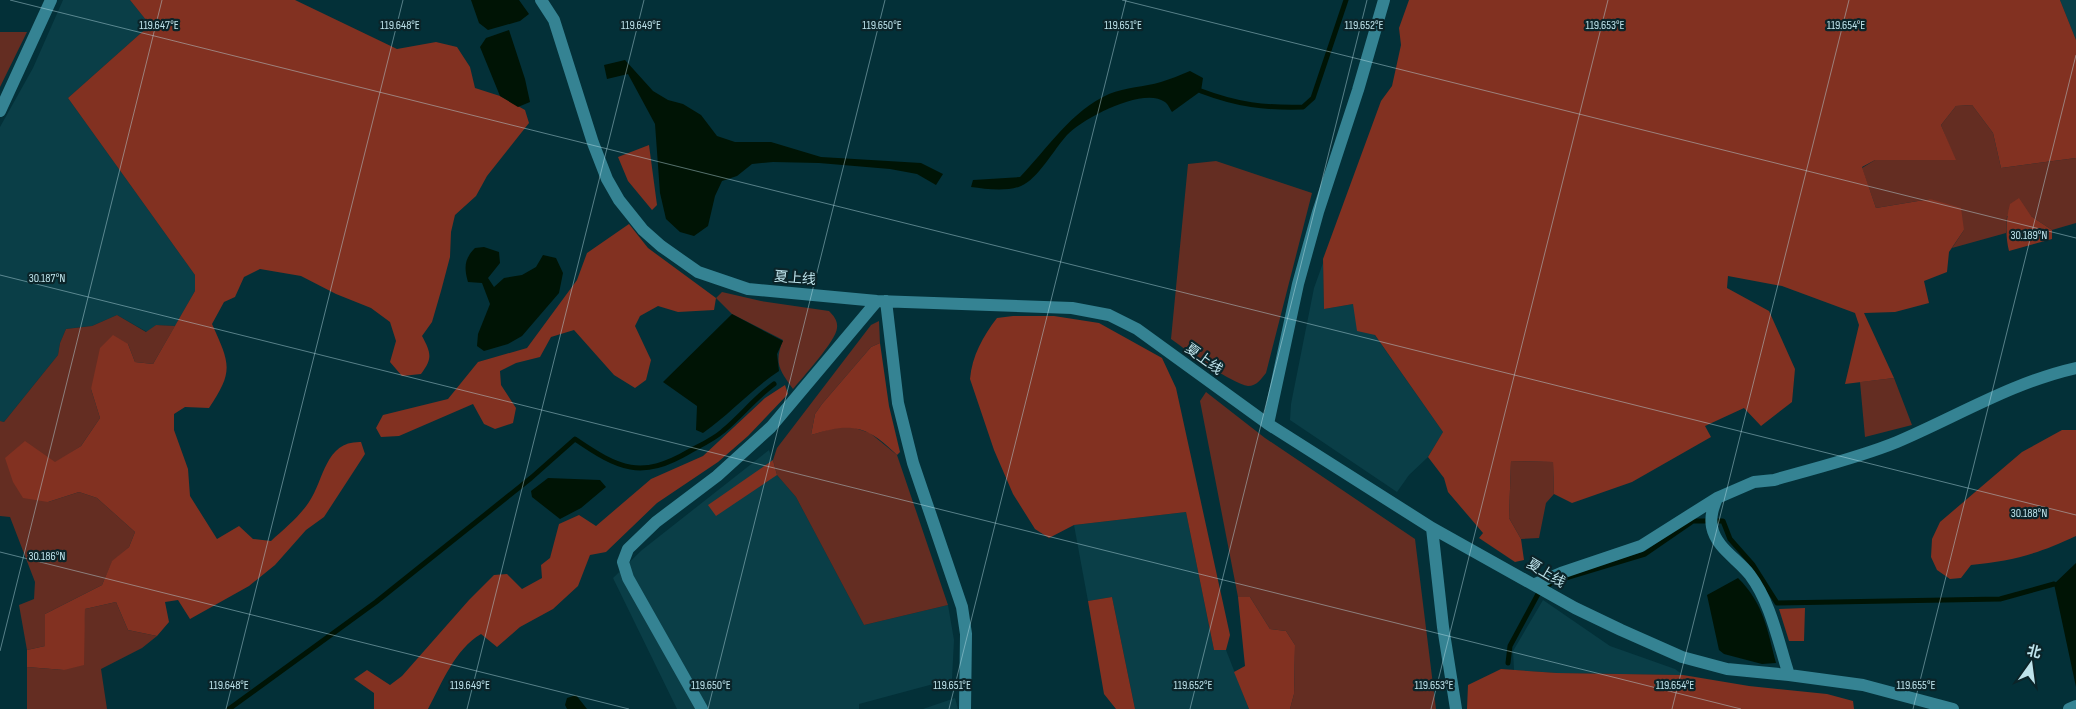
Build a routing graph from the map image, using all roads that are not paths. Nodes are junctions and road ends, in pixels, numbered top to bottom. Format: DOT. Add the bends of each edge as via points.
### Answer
graph roads {
  1 [pos="51,0"];
  2 [pos="541,0"];
  3 [pos="1384,0"];
  4 [pos="0,111"];
  5 [pos="881,301"];
  6 [pos="2076,368"];
  7 [pos="1268,424"];
  8 [pos="1717,498"];
  9 [pos="1432,528"];
  10 [pos="1535,584"];
  11 [pos="1789,675"];
  12 [pos="2076,706"];
  13 [pos="702,709"];
  14 [pos="965,709"];
  15 [pos="1456,709"];
  16 [pos="1953,709"];
  17 [pos="2069,709"];
  1 -- 4 [label="street"];
  2 -- 5 [label="street, 夏上线" via="556,28 607,179 643,230 661,246 698,272 748,289"];
  3 -- 7 [label="street" via="1298,284"];
  5 -- 7 [label="street, 夏上线" via="1072,308 1109,315 1137,329"];
  5 -- 13 [label="street" via="771,427 628,549 623,562 628,578"];
  5 -- 14 [label="street" via="898,403 913,463 962,607 966,634"];
  6 -- 8 [label="street" via="1971,406 1897,442 1774,480 1754,482"];
  7 -- 9 [label="street, 夏上线"];
  8 -- 10 [label="street" via="1641,546"];
  8 -- 11 [label="street" via="1711,514 1712,528 1720,545 1750,575 1766,604"];
  9 -- 10 [label="street, 夏上线"];
  9 -- 15 [label="street"];
  10 -- 11 [label="street, 夏上线" via="1613,627 1682,657 1728,669"];
  11 -- 16 [label="street, 夏上线" via="1863,685"];
  12 -- 17 [label="street"];
}
